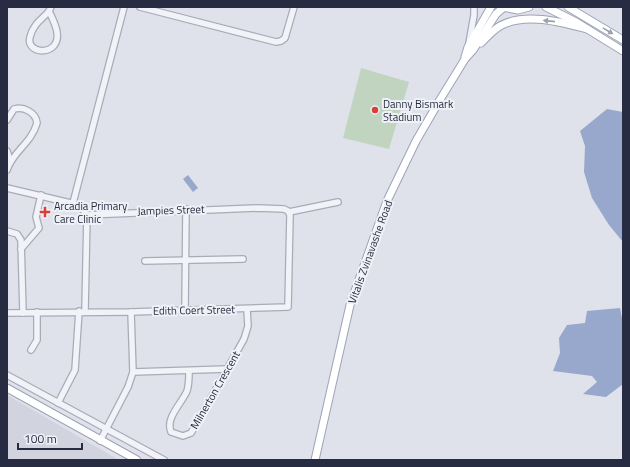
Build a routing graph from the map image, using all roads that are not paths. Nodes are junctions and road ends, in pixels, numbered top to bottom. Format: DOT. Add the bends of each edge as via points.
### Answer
graph roads {
  1 [pos="124,7"];
  2 [pos="140,7"];
  3 [pos="294,7"];
  4 [pos="474,7"];
  5 [pos="491,7"];
  6 [pos="503,7"];
  7 [pos="529,7"];
  8 [pos="546,7"];
  9 [pos="568,7"];
  10 [pos="578,7"];
  11 [pos="50,9"];
  12 [pos="587,18"];
  13 [pos="587,29"];
  14 [pos="623,40"];
  15 [pos="470,49"];
  16 [pos="623,51"];
  17 [pos="7,120"];
  18 [pos="7,151"];
  19 [pos="10,160"];
  20 [pos="7,170"];
  21 [pos="7,188"];
  22 [pos="41,195"];
  23 [pos="338,202"];
  24 [pos="73,203"];
  25 [pos="186,210"];
  26 [pos="289,214"];
  27 [pos="87,215"];
  28 [pos="7,231"];
  29 [pos="21,249"];
  30 [pos="186,260"];
  31 [pos="243,260"];
  32 [pos="145,261"];
  33 [pos="247,309"];
  34 [pos="185,310"];
  35 [pos="82,311"];
  36 [pos="37,312"];
  37 [pos="131,312"];
  38 [pos="7,313"];
  39 [pos="23,313"];
  40 [pos="31,350"];
  41 [pos="227,369"];
  42 [pos="189,371"];
  43 [pos="133,372"];
  44 [pos="7,375"];
  45 [pos="7,388"];
  46 [pos="58,403"];
  47 [pos="106,430"];
  48 [pos="100,441"];
  49 [pos="137,460"];
  50 [pos="164,460"];
  51 [pos="315,460"];
  1 -- 24 [label="street"];
  2 -- 3 [label="street" via="270,42 285,38"];
  4 -- 15 [label="street"];
  5 -- 15 [label="main road, Vitalis Zvinavashe Road"];
  6 -- 7 [label="main road" via="518,10"];
  6 -- 15 [label="main road, Vitalis Zvinavashe Road"];
  8 -- 13 [label="main road"];
  9 -- 12 [label="main road"];
  10 -- 12 [label="main road"];
  11 -- 11 [label="street" via="58,39 52,48 39,51 32,46 30,37 37,22"];
  12 -- 14 [label="main road, one-way"];
  13 -- 15 [label="main road, one-way" via="551,20 507,23"];
  13 -- 16 [label="main road"];
  15 -- 51 [label="main road, Vitalis Zvinavashe Road" via="416,141 387,202 350,305"];
  17 -- 19 [label="street" via="14,109 21,108 32,114 36,120 32,136"];
  18 -- 19 [label="street"];
  19 -- 20 [label="street"];
  21 -- 22 [label="street"];
  22 -- 24 [label="street"];
  22 -- 29 [label="street" via="36,217 39,228"];
  23 -- 26 [label="street"];
  24 -- 27 [label="street" via="79,204"];
  25 -- 26 [label="street, Jampies Street" via="284,209"];
  25 -- 27 [label="street, Jampies Street"];
  25 -- 30 [label="street"];
  26 -- 33 [label="street, Edith Coert Street" via="290,305 281,308"];
  27 -- 35 [label="street"];
  28 -- 29 [label="street" via="19,237"];
  29 -- 39 [label="street"];
  30 -- 31 [label="street"];
  30 -- 32 [label="street"];
  30 -- 34 [label="street"];
  33 -- 34 [label="street, Edith Coert Street"];
  33 -- 41 [label="street, Milnerton Crescent" via="248,326 244,339"];
  34 -- 37 [label="street, Edith Coert Street"];
  35 -- 36 [label="street, Edith Coert Street"];
  35 -- 37 [label="street, Edith Coert Street"];
  35 -- 46 [label="street" via="74,374"];
  36 -- 39 [label="street, Edith Coert Street"];
  36 -- 40 [label="street" via="38,335"];
  37 -- 43 [label="street"];
  38 -- 39 [label="street, Edith Coert Street"];
  41 -- 42 [label="street"];
  41 -- 42 [label="street, Milnerton Crescent" via="194,428 187,436 183,436 170,432 169,428 187,390"];
  42 -- 43 [label="street"];
  43 -- 47 [label="street"];
  44 -- 46 [label="street"];
  45 -- 48 [label="main road"];
  46 -- 47 [label="street"];
  47 -- 48 [label="street"];
  47 -- 50 [label="street"];
  48 -- 49 [label="main road"];
}
